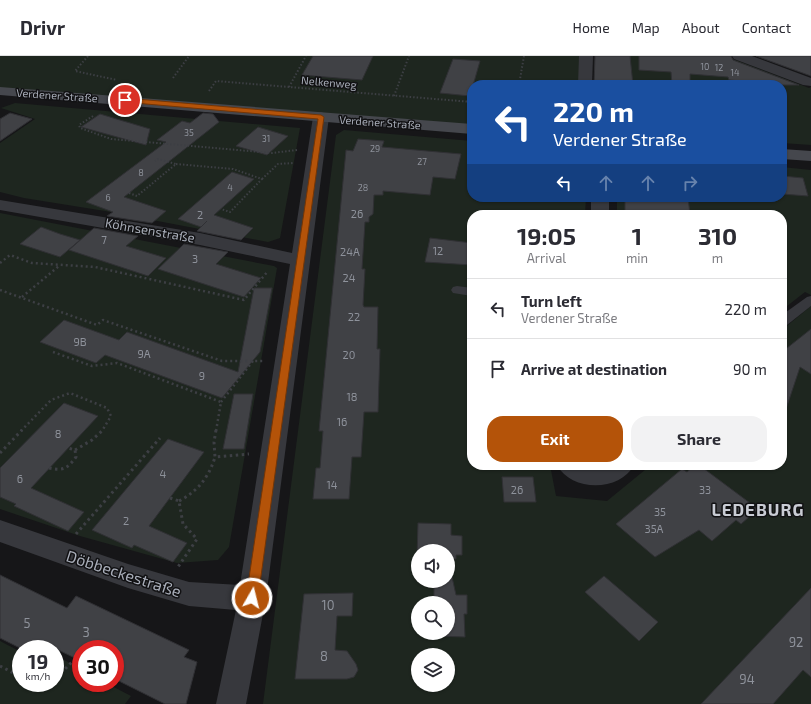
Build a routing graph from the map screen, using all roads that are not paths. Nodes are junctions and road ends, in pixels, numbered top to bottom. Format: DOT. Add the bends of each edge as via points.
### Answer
graph roads {
  1 [pos="586,56"];
  2 [pos="739,56"];
  3 [pos="585,80"];
  4 [pos="808,82"];
  5 [pos="0,91"];
  6 [pos="321,117"];
  7 [pos="467,129"];
  8 [pos="787,154"];
  9 [pos="811,156"];
  10 [pos="0,205"];
  11 [pos="290,258"];
  12 [pos="457,290"];
  13 [pos="467,291"];
  14 [pos="811,300"];
  15 [pos="787,318"];
  16 [pos="575,470"];
  17 [pos="615,470"];
  18 [pos="0,531"];
  19 [pos="252,598"];
  20 [pos="231,704"];
  1 -- 3 [label="street"];
  2 -- 4 [label="street"];
  5 -- 6 [label="street, Verdener Straße"];
  6 -- 7 [label="street, Verdener Straße"];
  6 -- 11 [label="street" via="315,156"];
  8 -- 9 [label="street"];
  10 -- 11 [label="street, Köhnsenstraße" via="200,239"];
  11 -- 19 [label="street" via="285,362"];
  12 -- 13 [label="lane"];
  14 -- 15 [label="lane"];
  16 -- 17 [label="street" via="589,476 600,476"];
  18 -- 19 [label="street, Döbbeckestraße" via="128,576 190,594"];
  19 -- 20 [label="street"];
}
